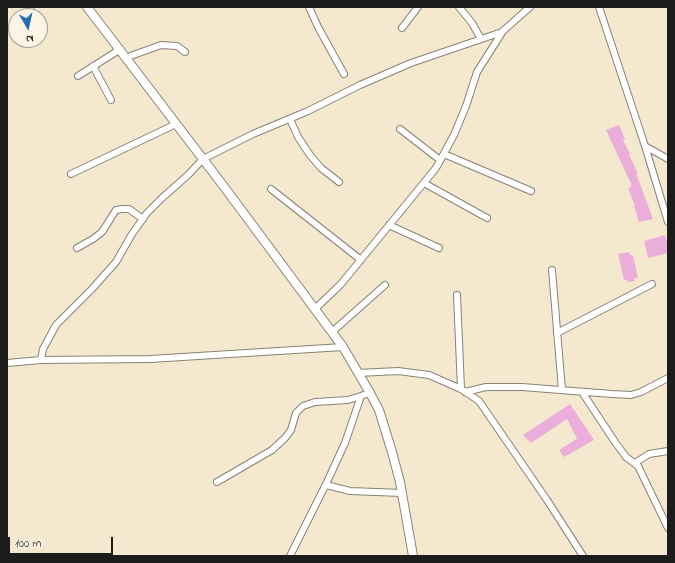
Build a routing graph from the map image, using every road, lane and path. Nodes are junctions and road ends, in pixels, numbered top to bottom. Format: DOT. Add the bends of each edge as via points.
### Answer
graph roads {
  1 [pos="310,7"];
  2 [pos="418,7"];
  3 [pos="460,7"];
  4 [pos="530,7"];
  5 [pos="599,7"];
  6 [pos="91,8"];
  7 [pos="402,28"];
  8 [pos="502,32"];
  9 [pos="481,39"];
  10 [pos="119,50"];
  11 [pos="185,52"];
  12 [pos="125,58"];
  13 [pos="93,66"];
  14 [pos="344,74"];
  15 [pos="78,76"];
  16 [pos="111,100"];
  17 [pos="290,119"];
  18 [pos="176,124"];
  19 [pos="400,129"];
  20 [pos="645,146"];
  21 [pos="442,157"];
  22 [pos="203,159"];
  23 [pos="668,159"];
  24 [pos="71,174"];
  25 [pos="339,182"];
  26 [pos="424,183"];
  27 [pos="271,189"];
  28 [pos="531,191"];
  29 [pos="487,218"];
  30 [pos="143,219"];
  31 [pos="668,222"];
  32 [pos="389,225"];
  33 [pos="77,248"];
  34 [pos="439,248"];
  35 [pos="361,260"];
  36 [pos="552,270"];
  37 [pos="385,284"];
  38 [pos="652,284"];
  39 [pos="457,295"];
  40 [pos="315,309"];
  41 [pos="332,332"];
  42 [pos="557,333"];
  43 [pos="343,347"];
  44 [pos="41,360"];
  45 [pos="7,363"];
  46 [pos="358,372"];
  47 [pos="668,378"];
  48 [pos="463,390"];
  49 [pos="562,390"];
  50 [pos="582,392"];
  51 [pos="370,393"];
  52 [pos="361,396"];
  53 [pos="668,450"];
  54 [pos="635,463"];
  55 [pos="217,482"];
  56 [pos="326,485"];
  57 [pos="402,493"];
  58 [pos="668,528"];
  59 [pos="290,556"];
  60 [pos="413,556"];
  61 [pos="583,556"];
  1 -- 14 [label="street"];
  2 -- 7 [label="street"];
  3 -- 9 [label="street"];
  4 -- 8 [label="street"];
  5 -- 20 [label="street"];
  6 -- 10 [label="main road"];
  8 -- 9 [label="street"];
  8 -- 21 [label="street" via="477,72 466,106"];
  9 -- 17 [label="street" via="411,63"];
  10 -- 12 [label="main road"];
  10 -- 13 [label="street"];
  11 -- 12 [label="street" via="177,46 161,45"];
  12 -- 18 [label="main road"];
  13 -- 15 [label="street"];
  13 -- 16 [label="street"];
  17 -- 22 [label="street"];
  17 -- 25 [label="street" via="310,155 321,168"];
  18 -- 22 [label="main road"];
  18 -- 24 [label="street"];
  19 -- 21 [label="street"];
  20 -- 23 [label="street"];
  20 -- 31 [label="street"];
  21 -- 26 [label="street"];
  21 -- 28 [label="street"];
  22 -- 30 [label="street"];
  22 -- 40 [label="main road"];
  26 -- 29 [label="street"];
  26 -- 32 [label="street"];
  27 -- 35 [label="street"];
  30 -- 33 [label="street" via="129,209 116,210 102,232"];
  30 -- 44 [label="street" via="116,262 56,325 43,349"];
  32 -- 34 [label="street"];
  32 -- 35 [label="street"];
  35 -- 40 [label="street"];
  36 -- 42 [label="street"];
  37 -- 41 [label="street"];
  38 -- 42 [label="street"];
  39 -- 48 [label="street"];
  40 -- 41 [label="main road"];
  41 -- 43 [label="main road"];
  42 -- 49 [label="street"];
  43 -- 44 [label="street" via="150,359"];
  43 -- 46 [label="main road"];
  44 -- 45 [label="street"];
  46 -- 48 [label="street" via="398,371 429,375"];
  46 -- 51 [label="main road"];
  47 -- 50 [label="street" via="631,395"];
  48 -- 49 [label="street" via="522,387"];
  48 -- 61 [label="street" via="479,401 488,413"];
  49 -- 50 [label="street"];
  50 -- 54 [label="street" via="615,442"];
  51 -- 52 [label="street"];
  51 -- 57 [label="main road" via="379,410"];
  52 -- 55 [label="street" via="348,400 315,402 304,406 296,413 291,430 272,450"];
  52 -- 56 [label="street" via="345,443"];
  53 -- 54 [label="street" via="649,454"];
  54 -- 58 [label="street"];
  56 -- 57 [label="street" via="350,491"];
  56 -- 59 [label="street"];
  57 -- 60 [label="main road"];
}
